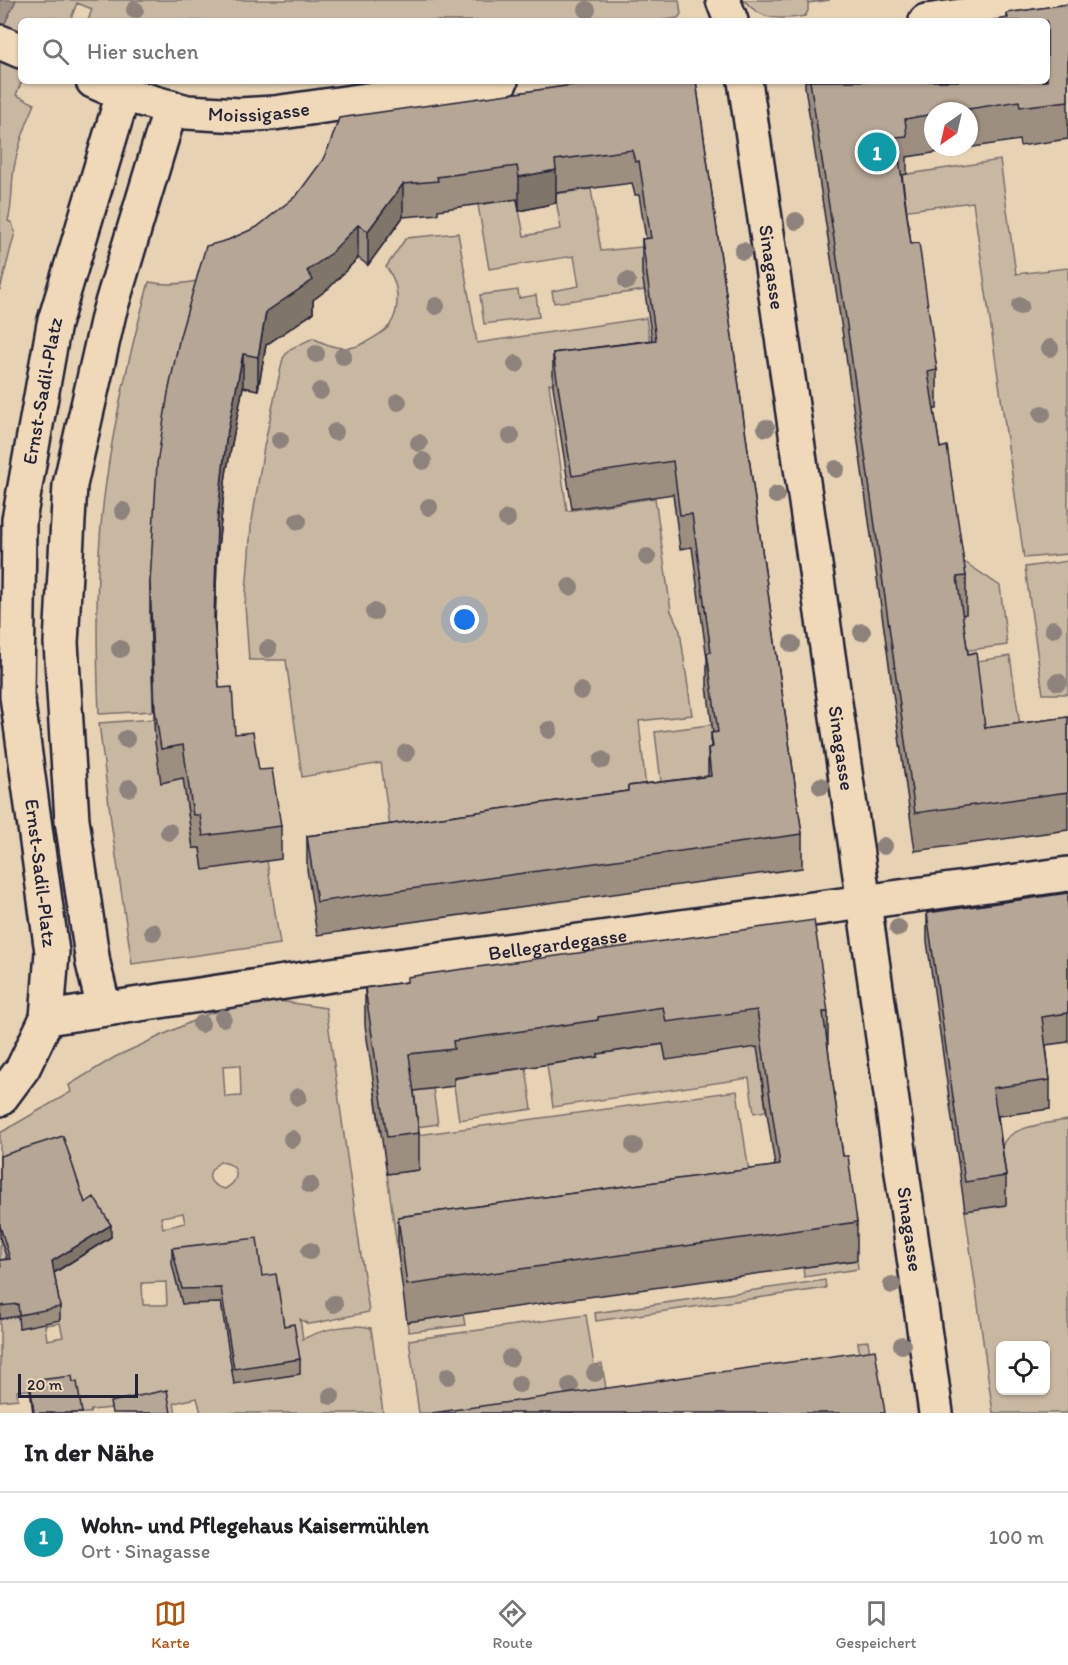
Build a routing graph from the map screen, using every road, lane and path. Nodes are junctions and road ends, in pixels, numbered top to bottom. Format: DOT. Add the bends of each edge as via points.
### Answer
graph roads {
  1 [pos="723,0"];
  2 [pos="1068,1"];
  3 [pos="730,18"];
  4 [pos="947,18"];
  5 [pos="0,42"];
  6 [pos="18,50"];
  7 [pos="100,84"];
  8 [pos="479,84"];
  9 [pos="745,84"];
  10 [pos="123,94"];
  11 [pos="171,107"];
  12 [pos="1068,874"];
  13 [pos="864,903"];
  14 [pos="104,1009"];
  15 [pos="47,1018"];
  16 [pos="0,1099"];
  17 [pos="936,1413"];
  1 -- 3 [label="street"];
  2 -- 4 [label="street"];
  5 -- 6 [label="street"];
  7 -- 10 [label="street, Moissigasse"];
  8 -- 11 [label="street, Moissigasse" via="251,115 187,112"];
  9 -- 13 [label="street, Sinagasse"];
  10 -- 11 [label="street, Moissigasse"];
  10 -- 15 [label="street, Ernst-Sadil-Platz" via="54,324 19,520 17,696 52,952"];
  11 -- 14 [label="street, Ernst-Sadil-Platz" via="109,314 70,485 61,643 72,820 93,963"];
  12 -- 13 [label="street, Bellegardegasse"];
  13 -- 14 [label="street, Bellegardegasse"];
  13 -- 17 [label="street, Sinagasse"];
  14 -- 15 [label="street, Bellegardegasse"];
  15 -- 16 [label="street" via="23,1068"];
}
